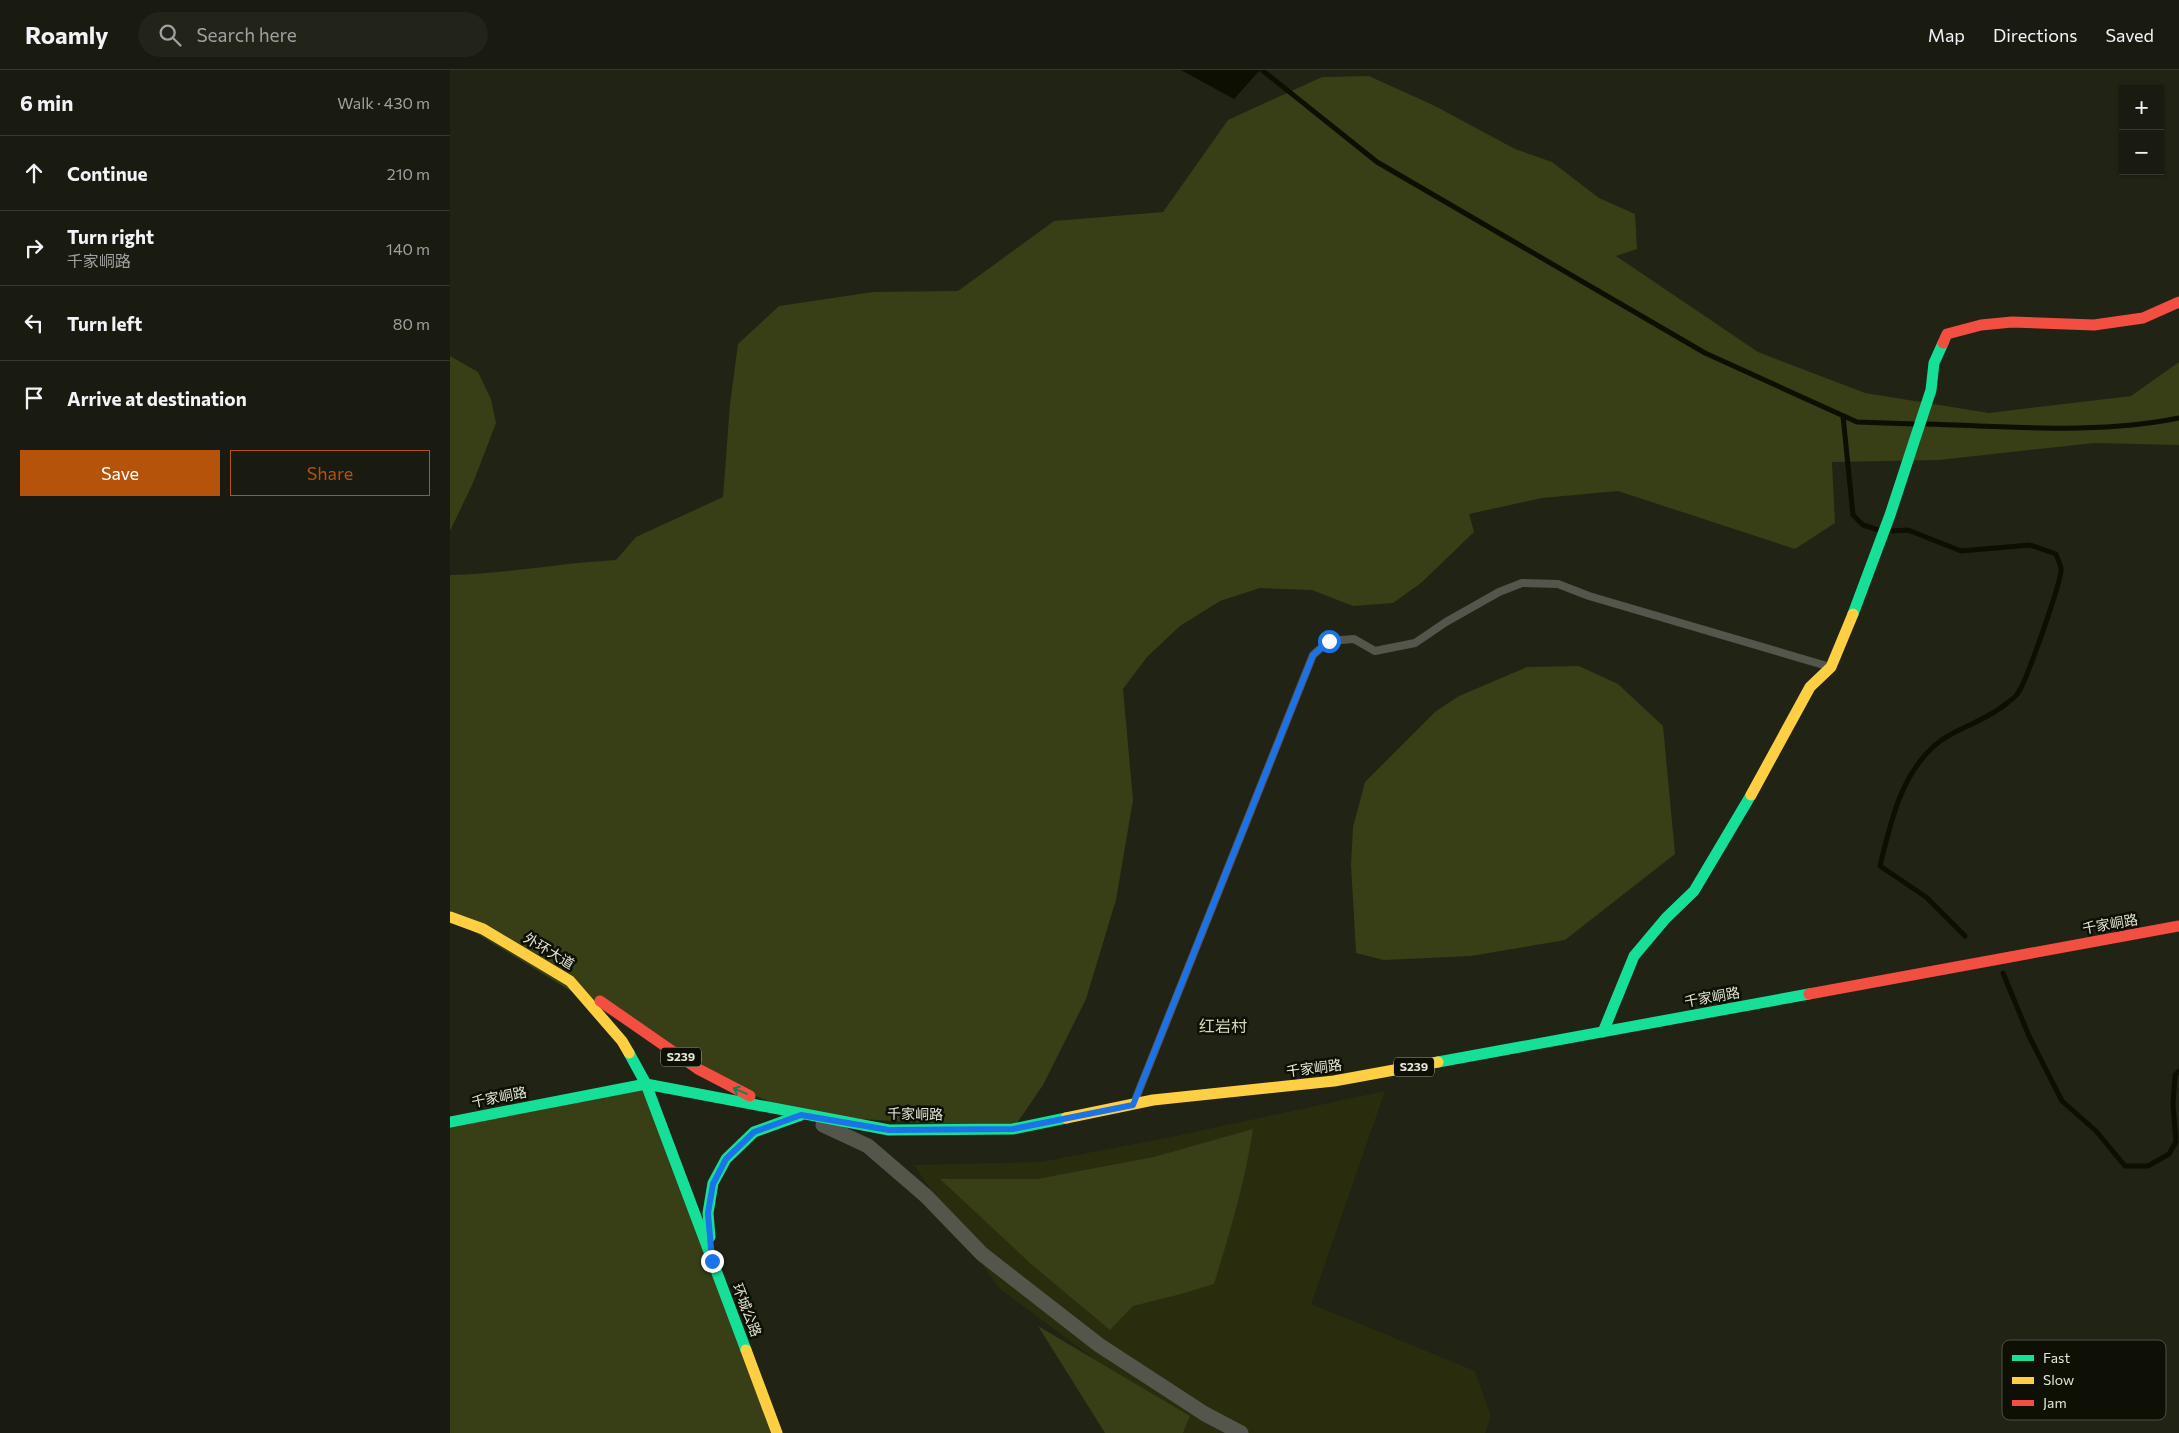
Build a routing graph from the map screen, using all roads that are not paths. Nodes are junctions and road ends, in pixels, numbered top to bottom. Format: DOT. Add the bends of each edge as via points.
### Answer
graph roads {
  1 [pos="2179,302"];
  2 [pos="1830,667"];
  3 [pos="450,917"];
  4 [pos="2179,926"];
  5 [pos="570,980"];
  6 [pos="1603,1032"];
  7 [pos="646,1084"];
  8 [pos="1133,1105"];
  9 [pos="801,1115"];
  10 [pos="450,1122"];
  11 [pos="712,1261"];
  12 [pos="777,1433"];
  13 [pos="1241,1433"];
  1 -- 2 [label="main road" via="2144,318 2102,324 2012,322 1981,324 1947,334 1934,363 1931,390 1888,520"];
  2 -- 6 [label="main road" via="1810,687 1694,891 1634,956"];
  2 -- 8 [label="lane" via="1588,596 1558,584 1522,583 1499,592 1415,643 1375,651 1354,639 1329,641 1313,655"];
  3 -- 5 [label="main road, 外环大道 / S239" via="483,929"];
  4 -- 6 [label="main road, 千家峒路 / S239"];
  5 -- 7 [label="main road, 外环大道 / S239" via="622,1041"];
  9 -- 5 [label="main road, S239, one-way" via="737,1091 698,1070"];
  6 -- 8 [label="main road, 千家峒路 / S239" via="1334,1081 1153,1100"];
  7 -- 9 [label="main road, 千家峒路 / S239"];
  7 -- 10 [label="main road, 千家峒路"];
  7 -- 11 [label="main road, 环城公路"];
  8 -- 9 [label="main road, 千家峒路 / S239" via="1013,1129 889,1130"];
  9 -- 11 [label="main road" via="754,1132 726,1159 713,1184 708,1213"];
  9 -- 13 [label="street" via="868,1146 926,1196 982,1254 1049,1308 1099,1345 1205,1414"];
  11 -- 12 [label="main road, 环城公路"];
}
